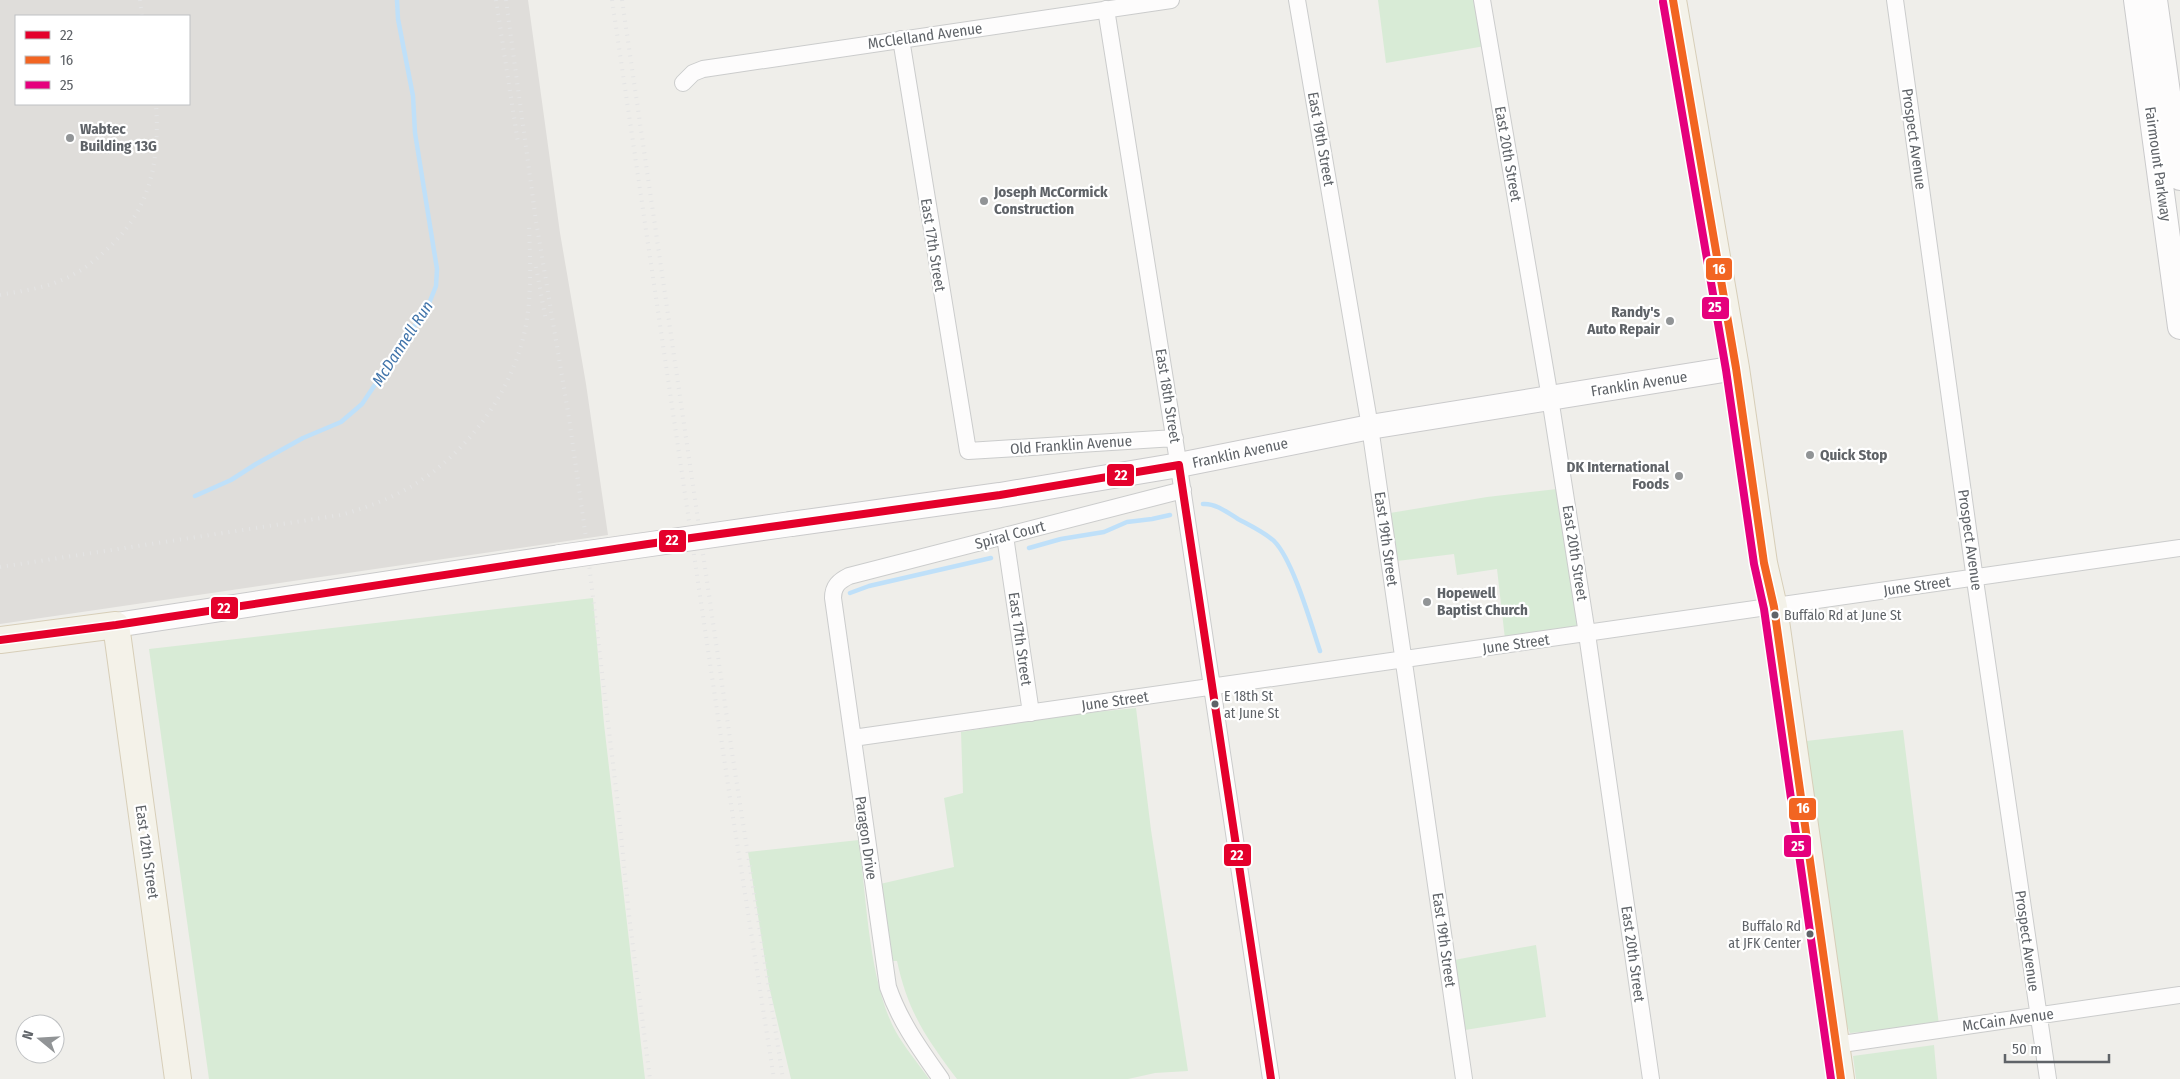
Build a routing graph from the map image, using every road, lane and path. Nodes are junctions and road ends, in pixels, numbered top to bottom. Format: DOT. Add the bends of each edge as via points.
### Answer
graph roads {
  1 [pos="1171,0"];
  2 [pos="1297,0"];
  3 [pos="1482,0"];
  4 [pos="1673,0"];
  5 [pos="1895,0"];
  6 [pos="2136,0"];
  7 [pos="2155,0"];
  8 [pos="1106,10"];
  9 [pos="901,39"];
  10 [pos="683,83"];
  11 [pos="2180,178"];
  12 [pos="2180,327"];
  13 [pos="1736,368"];
  14 [pos="1550,398"];
  15 [pos="1370,427"];
  16 [pos="1175,438"];
  17 [pos="968,451"];
  18 [pos="1179,465"];
  19 [pos="1183,490"];
  20 [pos="1005,536"];
  21 [pos="2180,548"];
  22 [pos="1975,578"];
  23 [pos="838,583"];
  24 [pos="1774,607"];
  25 [pos="116,625"];
  26 [pos="1587,634"];
  27 [pos="0,640"];
  28 [pos="1403,660"];
  29 [pos="1212,687"];
  30 [pos="1031,713"];
  31 [pos="853,738"];
  32 [pos="2180,995"];
  33 [pos="2038,1016"];
  34 [pos="1835,1045"];
  35 [pos="178,1079"];
  36 [pos="941,1079"];
  37 [pos="1271,1079"];
  38 [pos="1464,1079"];
  39 [pos="1651,1079"];
  40 [pos="1840,1079"];
  41 [pos="2048,1079"];
  1 -- 8 [label="street, McClelland Avenue"];
  2 -- 15 [label="street, East 19th Street"];
  3 -- 14 [label="street, East 20th Street"];
  4 -- 13 [label="main road"];
  5 -- 22 [label="street, Prospect Avenue"];
  6 -- 12 [label="street, Fairmount Parkway"];
  7 -- 11 [label="street, Fairmount Parkway"];
  8 -- 9 [label="street, McClelland Avenue"];
  8 -- 16 [label="street, East 18th Street"];
  9 -- 10 [label="street, McClelland Avenue" via="703,69"];
  9 -- 17 [label="street, East 17th Street"];
  13 -- 14 [label="street, Franklin Avenue"];
  13 -- 24 [label="main road" via="1764,563"];
  14 -- 15 [label="street, Franklin Avenue"];
  14 -- 26 [label="street, East 20th Street"];
  15 -- 18 [label="street, Franklin Avenue"];
  15 -- 28 [label="street, East 19th Street"];
  16 -- 17 [label="street, Old Franklin Avenue"];
  16 -- 18 [label="street, East 18th Street"];
  18 -- 19 [label="street, East 18th Street"];
  18 -- 25 [label="street, Franklin Avenue, bridge" via="1000,495 560,557"];
  19 -- 20 [label="street, Spiral Court"];
  19 -- 29 [label="street, East 18th Street"];
  20 -- 23 [label="street, Spiral Court" via="849,576"];
  20 -- 30 [label="street, East 17th Street"];
  21 -- 22 [label="street, June Street"];
  22 -- 24 [label="street, June Street"];
  22 -- 33 [label="street, Prospect Avenue"];
  23 -- 31 [label="street, Paragon Drive" via="833,598"];
  24 -- 26 [label="street, June Street"];
  24 -- 34 [label="main road"];
  25 -- 27 [label="main road, Franklin Avenue"];
  25 -- 35 [label="main road, East 12th Street"];
  26 -- 28 [label="street, June Street"];
  26 -- 39 [label="street, East 20th Street"];
  28 -- 29 [label="street, June Street"];
  28 -- 38 [label="street, East 19th Street"];
  29 -- 30 [label="street, June Street"];
  29 -- 37 [label="street, East 18th Street"];
  30 -- 31 [label="street, June Street"];
  31 -- 36 [label="street, Paragon Drive" via="888,987 895,1009 911,1037"];
  32 -- 33 [label="street, McCain Avenue"];
  33 -- 34 [label="street, McCain Avenue"];
  33 -- 41 [label="street, Prospect Avenue"];
  34 -- 40 [label="main road"];
}
